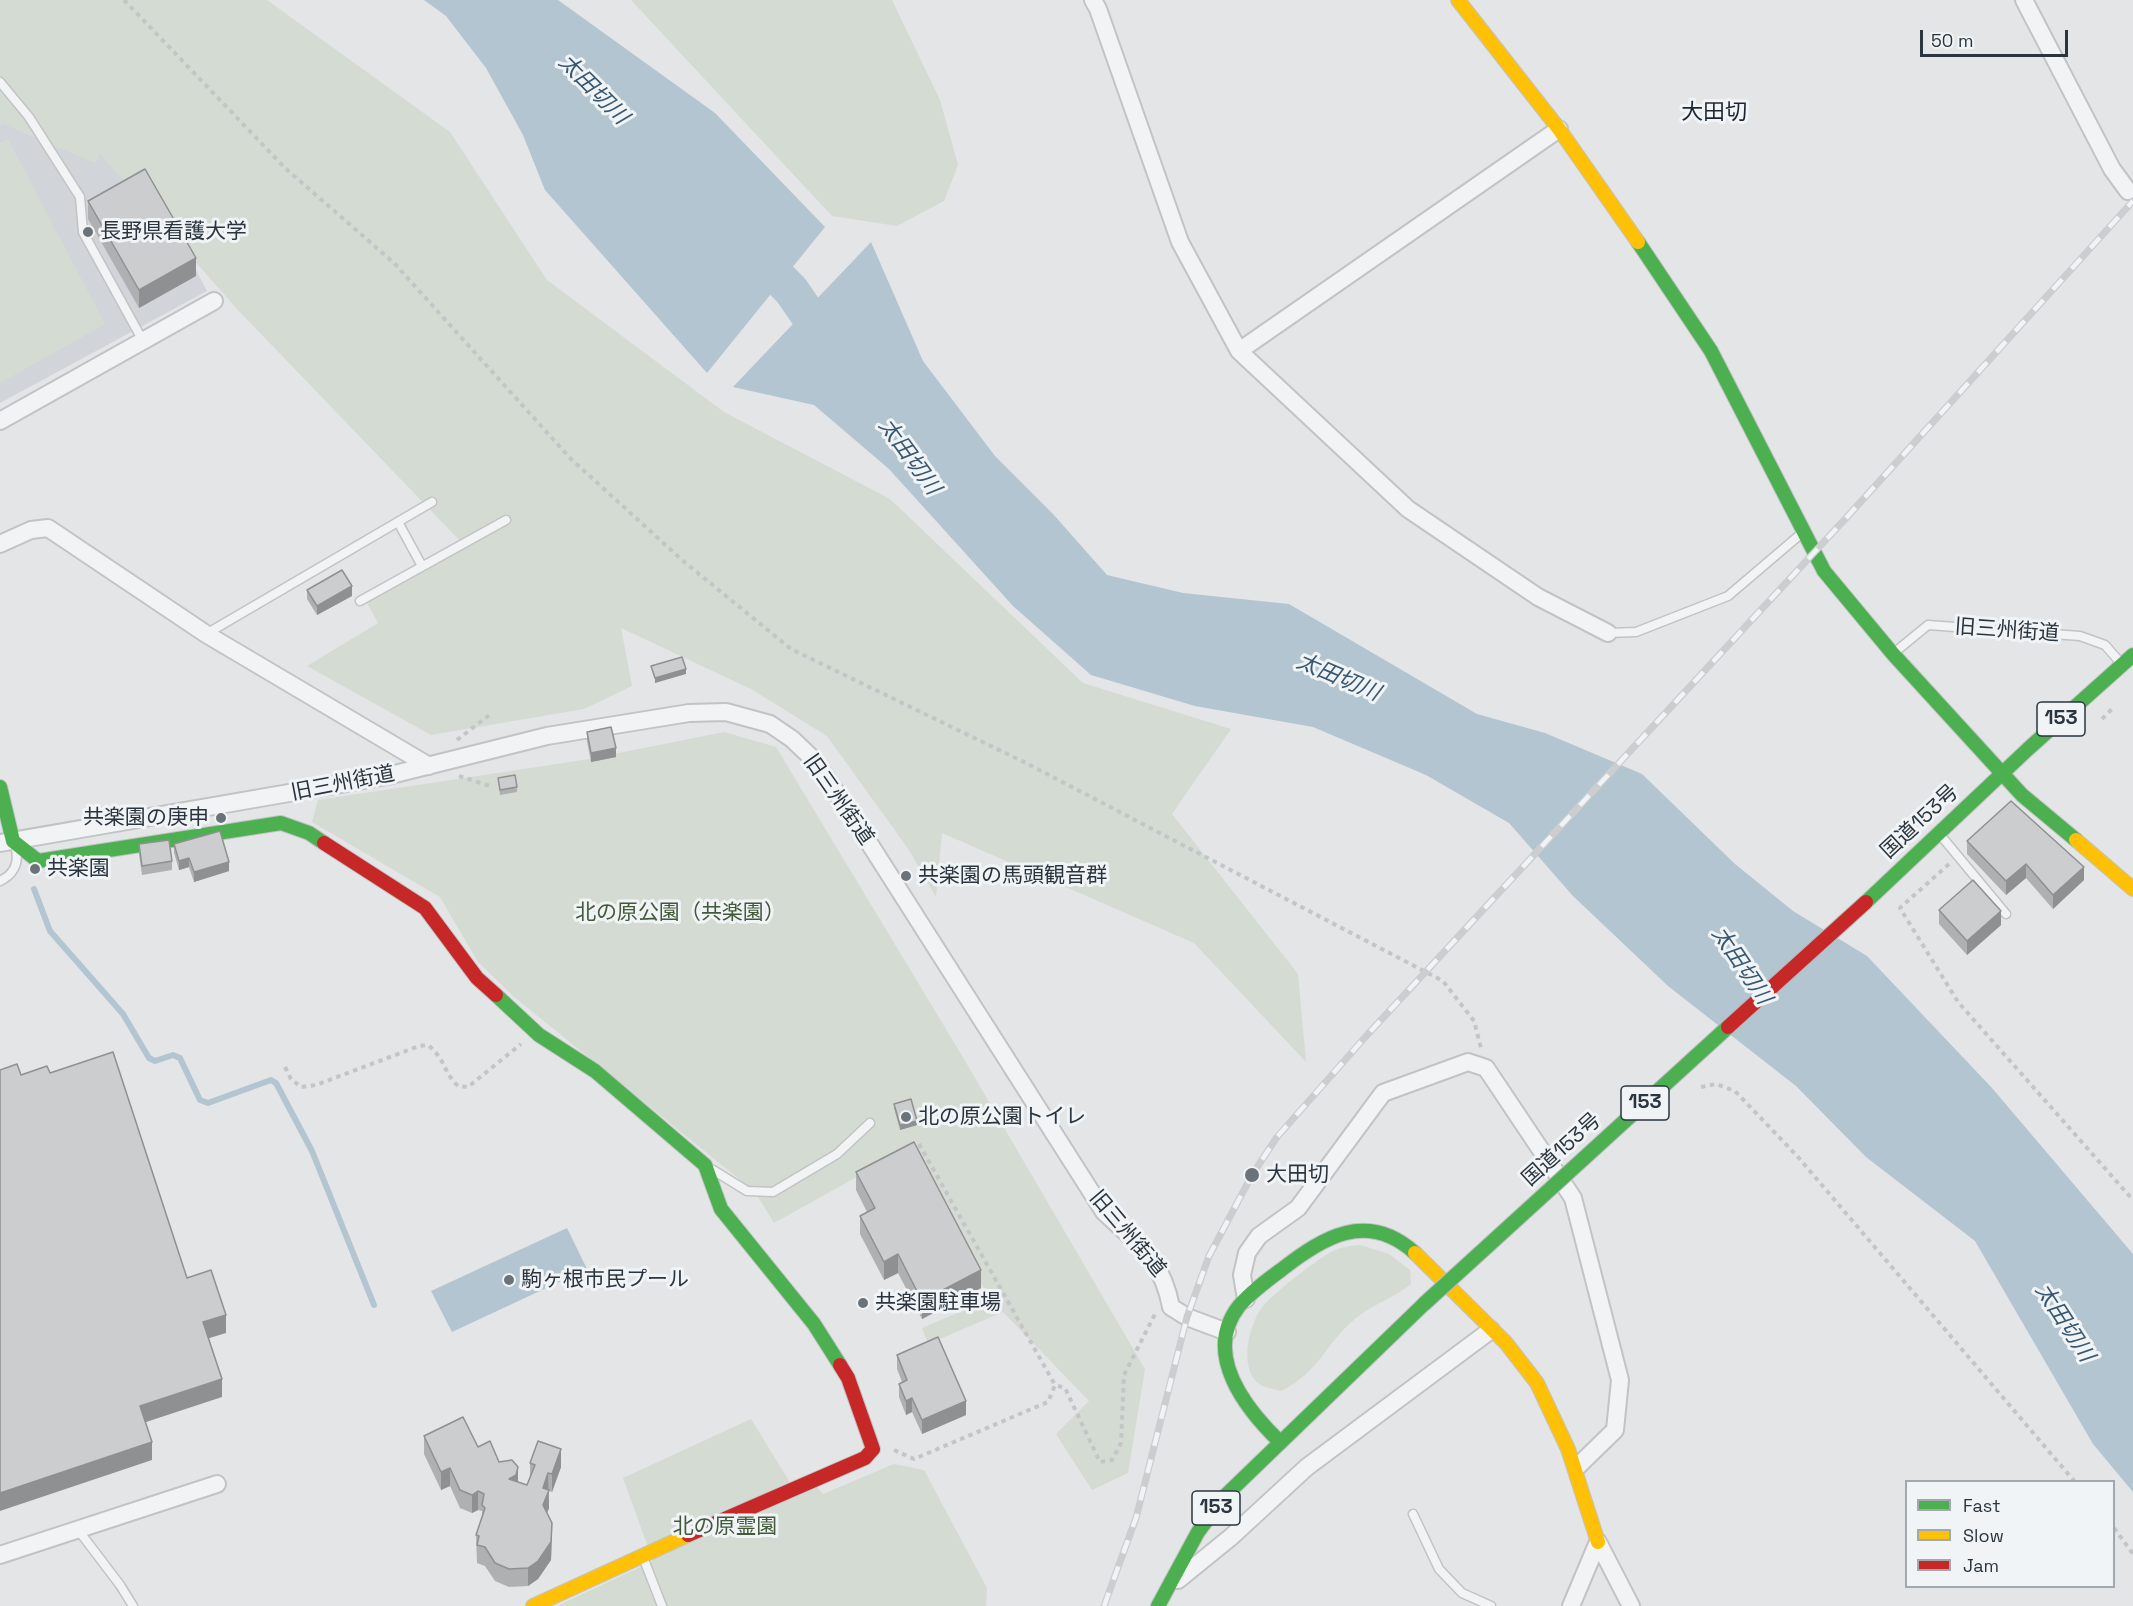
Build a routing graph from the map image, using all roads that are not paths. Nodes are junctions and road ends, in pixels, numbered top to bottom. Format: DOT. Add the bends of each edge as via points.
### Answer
graph roads {
  1 [pos="1093,0"];
  2 [pos="1458,0"];
  3 [pos="2024,0"];
  4 [pos="0,82"];
  5 [pos="1559,129"];
  6 [pos="2128,190"];
  7 [pos="214,301"];
  8 [pos="142,341"];
  9 [pos="1239,351"];
  10 [pos="0,421"];
  11 [pos="432,502"];
  12 [pos="506,520"];
  13 [pos="398,522"];
  14 [pos="1802,532"];
  15 [pos="0,544"];
  16 [pos="422,567"];
  17 [pos="360,601"];
  18 [pos="1608,633"];
  19 [pos="206,634"];
  20 [pos="1893,654"];
  21 [pos="2133,655"];
  22 [pos="2122,664"];
  23 [pos="429,766"];
  24 [pos="2002,773"];
  25 [pos="0,787"];
  26 [pos="183,824"];
  27 [pos="1938,832"];
  28 [pos="6,842"];
  29 [pos="0,881"];
  30 [pos="2133,889"];
  31 [pos="2007,914"];
  32 [pos="870,1122"];
  33 [pos="705,1165"];
  34 [pos="1246,1299"];
  35 [pos="1491,1330"];
  36 [pos="1227,1332"];
  37 [pos="1280,1442"];
  38 [pos="1577,1467"];
  39 [pos="217,1484"];
  40 [pos="1413,1514"];
  41 [pos="79,1531"];
  42 [pos="1598,1542"];
  43 [pos="0,1555"];
  44 [pos="643,1556"];
  45 [pos="1168,1587"];
  46 [pos="133,1606"];
  47 [pos="533,1606"];
  48 [pos="663,1606"];
  49 [pos="1158,1606"];
  50 [pos="1491,1606"];
  51 [pos="1571,1606"];
  52 [pos="1630,1606"];
  1 -- 9 [label="street" via="1180,242"];
  2 -- 5 [label="main road"];
  3 -- 6 [label="street" via="2112,170"];
  4 -- 8 [label="lane" via="29,117 80,197 83,232"];
  5 -- 9 [label="street"];
  5 -- 14 [label="main road" via="1711,351"];
  7 -- 8 [label="street"];
  8 -- 10 [label="street"];
  9 -- 18 [label="street" via="1408,509 1538,597"];
  11 -- 13 [label="lane"];
  12 -- 16 [label="lane"];
  13 -- 16 [label="lane"];
  13 -- 19 [label="lane"];
  14 -- 18 [label="lane" via="1728,596 1636,632"];
  14 -- 20 [label="main road" via="1824,570"];
  15 -- 19 [label="street" via="31,530 48,528"];
  16 -- 17 [label="lane"];
  19 -- 23 [label="street"];
  20 -- 22 [label="lane, 旧三州街道" via="1928,625 2080,636 2105,645"];
  20 -- 24 [label="main road"];
  21 -- 22 [label="main road, 国道153号 / 153"];
  22 -- 24 [label="main road, 国道153号 / 153"];
  23 -- 26 [label="street, 旧三州街道" via="294,794"];
  23 -- 36 [label="street, 旧三州街道" via="547,736 672,714 726,712 770,724 792,739 813,759 843,802 1104,1212 1155,1261 1167,1282 1171,1307"];
  24 -- 27 [label="main road, 国道153号 / 153"];
  24 -- 30 [label="main road" via="2022,795"];
  25 -- 28 [label="main road"];
  26 -- 28 [label="street, 旧三州街道"];
  26 -- 28 [label="main road" via="38,861"];
  26 -- 33 [label="main road" via="281,823 309,833 425,908 477,978 532,1029 596,1071"];
  27 -- 31 [label="lane"];
  27 -- 37 [label="main road, 国道153号 / 153, bridge" via="1424,1304"];
  28 -- 29 [label="lane" via="17,863 12,874"];
  32 -- 33 [label="lane" via="837,1154 773,1191 747,1191"];
  33 -- 44 [label="main road" via="721,1209 814,1324 848,1378 873,1449 865,1458"];
  34 -- 35 [label="main road" via="1322,1240 1347,1230 1367,1230 1391,1235 1421,1259"];
  34 -- 36 [label="main road" via="1235,1312"];
  34 -- 38 [label="street" via="1242,1275 1247,1253 1259,1236 1298,1208 1383,1093 1468,1062 1486,1068 1574,1198 1620,1380 1615,1430"];
  35 -- 38 [label="main road" via="1521,1361 1543,1392"];
  35 -- 45 [label="street" via="1307,1467 1190,1573"];
  36 -- 37 [label="main road" via="1227,1363 1234,1389 1251,1414"];
  37 -- 45 [label="main road, 国道153号 / 153" via="1225,1496 1198,1532"];
  38 -- 42 [label="main road"];
  39 -- 41 [label="street"];
  40 -- 50 [label="lane" via="1439,1569 1462,1593"];
  41 -- 43 [label="street"];
  41 -- 46 [label="lane"];
  42 -- 51 [label="street"];
  42 -- 52 [label="street"];
  44 -- 47 [label="main road"];
  44 -- 48 [label="lane"];
  45 -- 49 [label="main road, 国道153号 / 153"];
}
